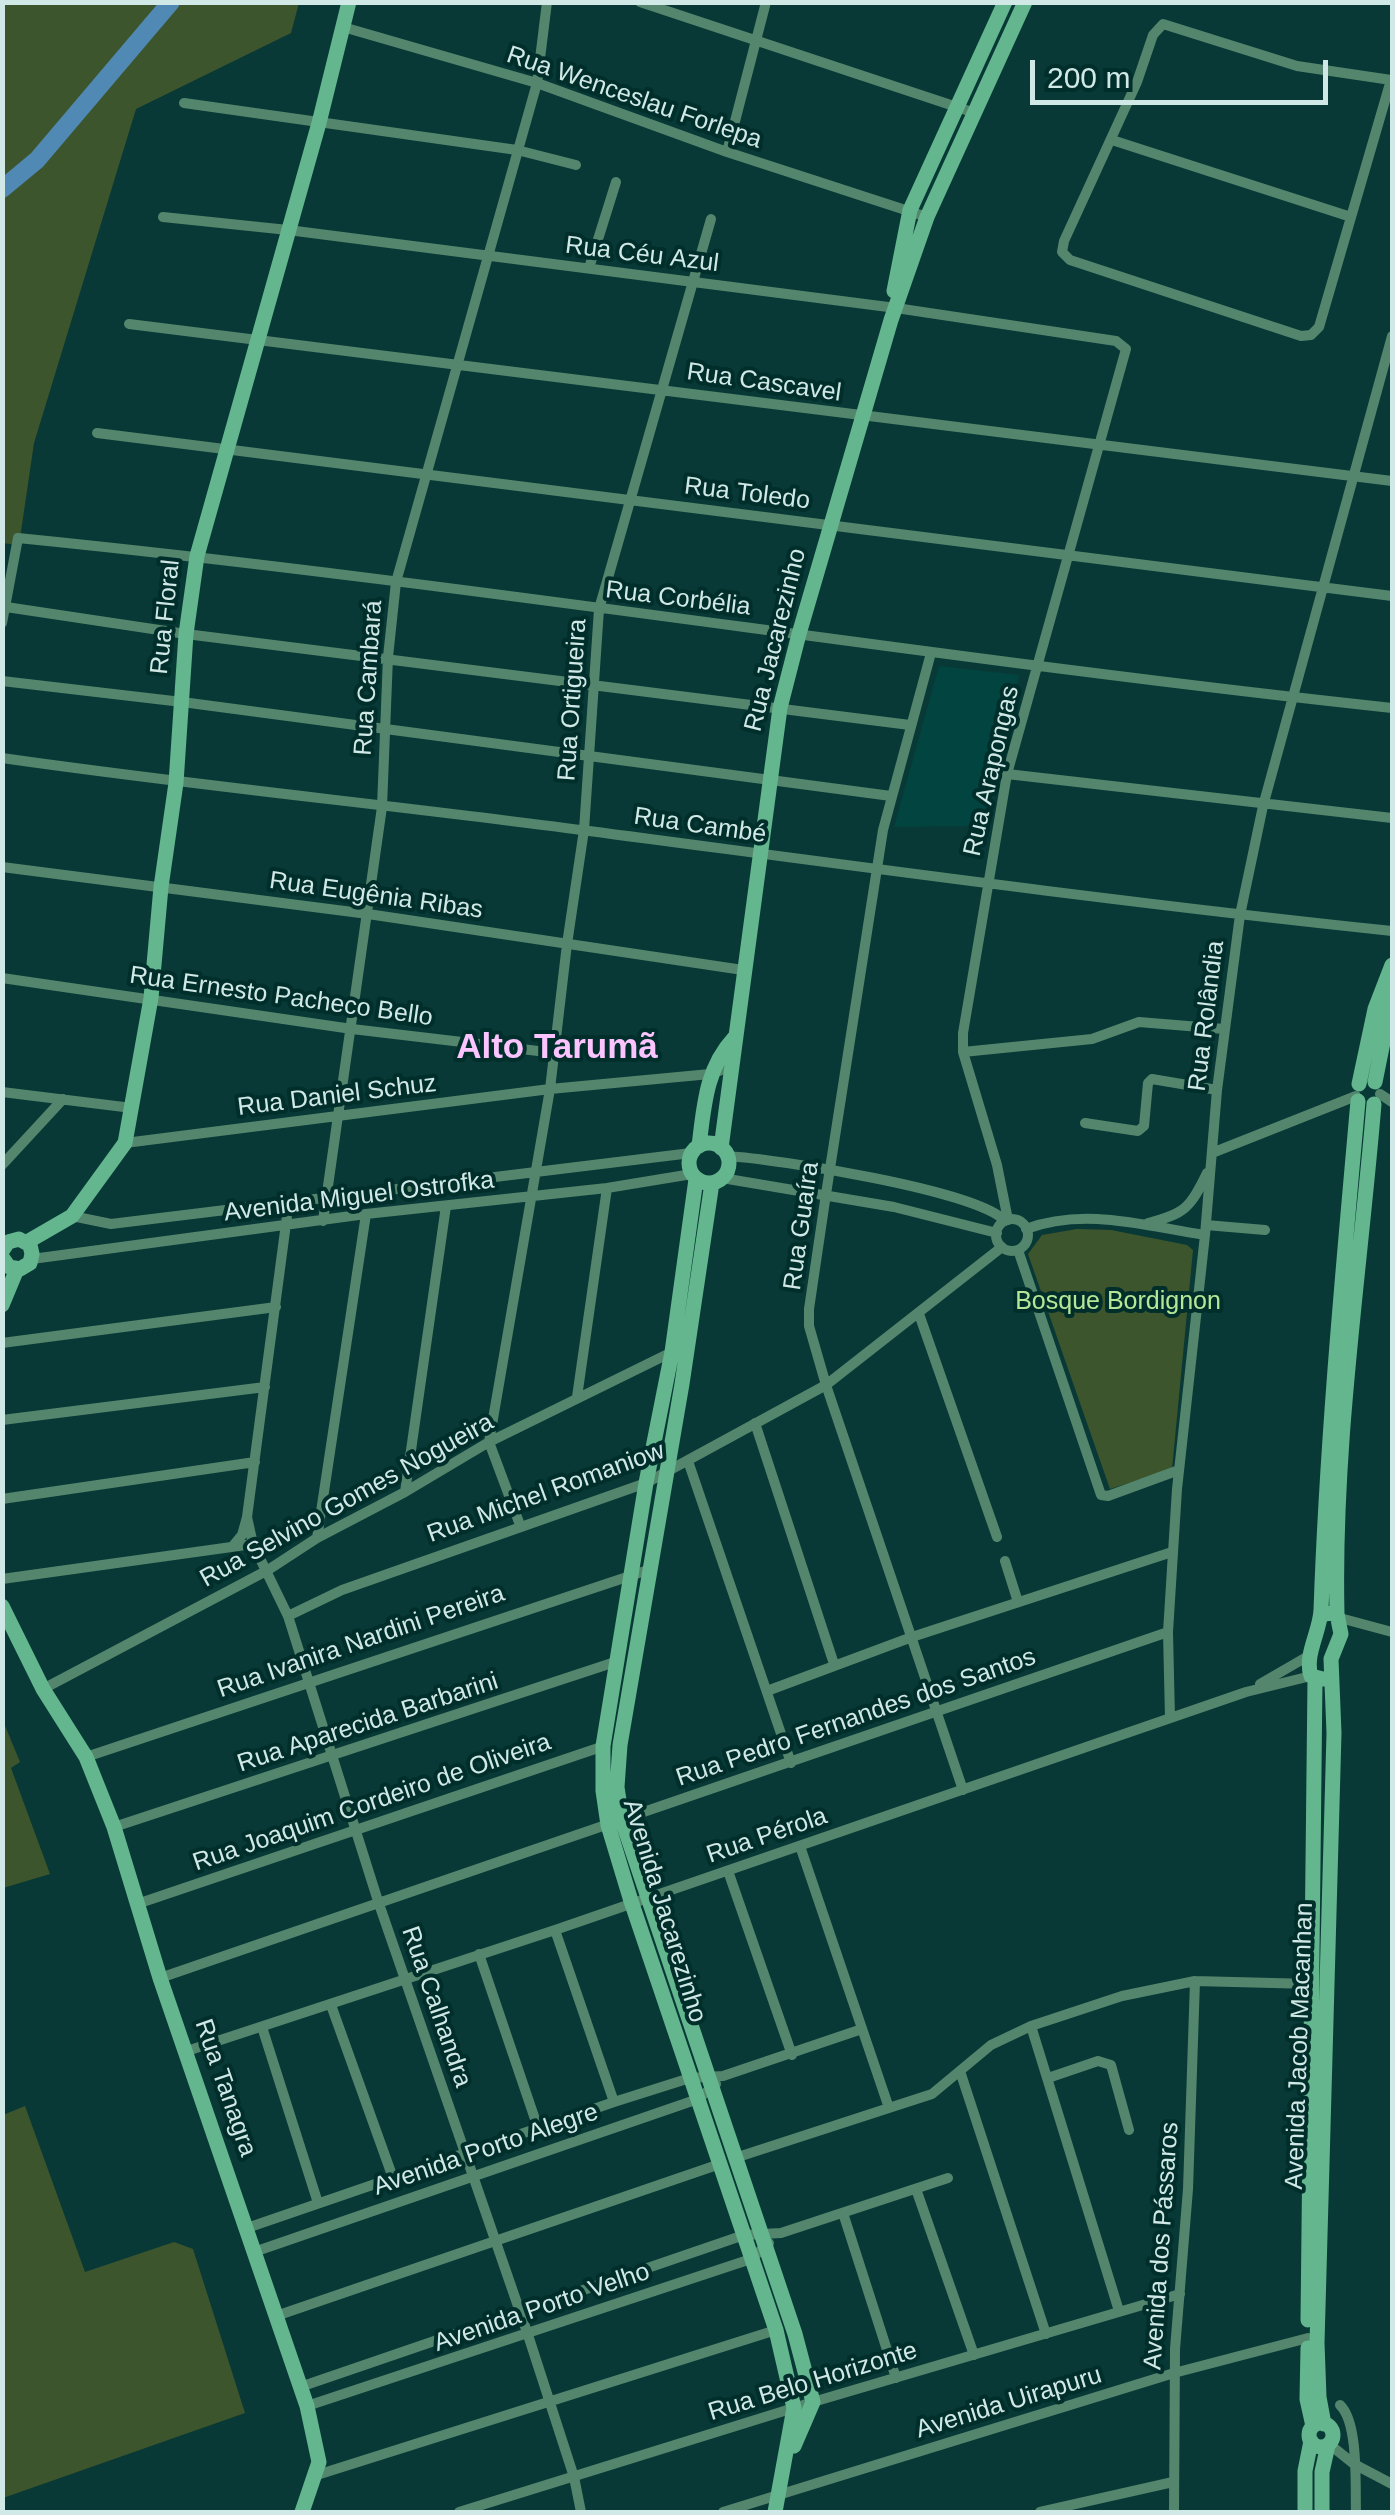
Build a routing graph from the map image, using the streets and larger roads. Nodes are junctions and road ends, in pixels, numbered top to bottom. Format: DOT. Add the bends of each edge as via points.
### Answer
graph roads {
  1 [pos="349,2"];
  2 [pos="547,2"];
  3 [pos="640,2"];
  4 [pos="766,2"];
  5 [pos="1003,3"];
  6 [pos="1023,6"];
  7 [pos="343,27"];
  8 [pos="756,41"];
  9 [pos="1392,76"];
  10 [pos="537,83"];
  11 [pos="184,104"];
  12 [pos="956,108"];
  13 [pos="975,113"];
  14 [pos="319,123"];
  15 [pos="1112,140"];
  16 [pos="517,150"];
  17 [pos="727,152"];
  18 [pos="576,166"];
  19 [pos="616,182"];
  20 [pos="910,210"];
  21 [pos="927,217"];
  22 [pos="1351,217"];
  23 [pos="162,218"];
  24 [pos="711,219"];
  25 [pos="288,230"];
  26 [pos="488,257"];
  27 [pos="589,268"];
  28 [pos="693,282"];
  29 [pos="893,311"];
  30 [pos="129,324"];
  31 [pos="1392,336"];
  32 [pos="259,339"];
  33 [pos="1116,342"];
  34 [pos="458,363"];
  35 [pos="660,389"];
  36 [pos="862,417"];
  37 [pos="97,433"];
  38 [pos="1099,447"];
  39 [pos="226,448"];
  40 [pos="428,476"];
  41 [pos="1353,476"];
  42 [pos="1392,481"];
  43 [pos="630,500"];
  44 [pos="832,524"];
  45 [pos="1069,554"];
  46 [pos="197,556"];
  47 [pos="396,582"];
  48 [pos="1324,587"];
  49 [pos="1392,596"];
  50 [pos="6,606"];
  51 [pos="599,609"];
  52 [pos="2,623"];
  53 [pos="186,634"];
  54 [pos="799,634"];
  55 [pos="931,653"];
  56 [pos="388,657"];
  57 [pos="1037,667"];
  58 [pos="2,681"];
  59 [pos="596,685"];
  60 [pos="1295,698"];
  61 [pos="182,702"];
  62 [pos="780,708"];
  63 [pos="1392,708"];
  64 [pos="910,725"];
  65 [pos="384,730"];
  66 [pos="591,756"];
  67 [pos="2,758"];
  68 [pos="1007,774"];
  69 [pos="770,778"];
  70 [pos="176,783"];
  71 [pos="891,796"];
  72 [pos="1263,806"];
  73 [pos="382,807"];
  74 [pos="1392,818"];
  75 [pos="584,830"];
  76 [pos="761,854"];
  77 [pos="2,867"];
  78 [pos="876,870"];
  79 [pos="988,883"];
  80 [pos="160,887"];
  81 [pos="368,914"];
  82 [pos="1240,916"];
  83 [pos="1392,931"];
  84 [pos="567,944"];
  85 [pos="1392,965"];
  86 [pos="744,970"];
  87 [pos="2,978"];
  88 [pos="150,998"];
  89 [pos="1392,998"];
  90 [pos="352,1028"];
  91 [pos="1224,1029"];
  92 [pos="734,1038"];
  93 [pos="963,1052"];
  94 [pos="555,1053"];
  95 [pos="731,1067"];
  96 [pos="710,1074"];
  97 [pos="550,1089"];
  98 [pos="1217,1090"];
  99 [pos="2,1092"];
  100 [pos="1371,1095"];
  101 [pos="63,1099"];
  102 [pos="132,1108"];
  103 [pos="339,1116"];
  104 [pos="1085,1122"];
  105 [pos="125,1143"];
  106 [pos="695,1149"];
  107 [pos="724,1152"];
  108 [pos="1212,1152"];
  109 [pos="2,1164"];
  110 [pos="1210,1166"];
  111 [pos="830,1170"];
  112 [pos="535,1171"];
  113 [pos="706,1178"];
  114 [pos="607,1188"];
  115 [pos="826,1194"];
  116 [pos="327,1195"];
  117 [pos="532,1196"];
  118 [pos="289,1200"];
  119 [pos="446,1206"];
  120 [pos="366,1214"];
  121 [pos="72,1216"];
  122 [pos="323,1221"];
  123 [pos="1006,1221"];
  124 [pos="1142,1224"];
  125 [pos="287,1225"];
  126 [pos="1026,1228"];
  127 [pos="1206,1230"];
  128 [pos="1265,1230"];
  129 [pos="997,1234"];
  130 [pos="1002,1246"];
  131 [pos="1018,1250"];
  132 [pos="30,1252"];
  133 [pos="5,1255"];
  134 [pos="2,1282"];
  135 [pos="2,1305"];
  136 [pos="276,1307"];
  137 [pos="919,1314"];
  138 [pos="2,1342"];
  139 [pos="672,1352"];
  140 [pos="826,1385"];
  141 [pos="265,1387"];
  142 [pos="577,1397"];
  143 [pos="2,1420"];
  144 [pos="756,1423"];
  145 [pos="489,1442"];
  146 [pos="688,1461"];
  147 [pos="255,1462"];
  148 [pos="1179,1470"];
  149 [pos="666,1472"];
  150 [pos="646,1483"];
  151 [pos="405,1492"];
  152 [pos="2,1499"];
  153 [pos="248,1517"];
  154 [pos="520,1525"];
  155 [pos="997,1537"];
  156 [pos="317,1538"];
  157 [pos="254,1544"];
  158 [pos="233,1546"];
  159 [pos="1172,1552"];
  160 [pos="1004,1561"];
  161 [pos="650,1569"];
  162 [pos="268,1570"];
  163 [pos="633,1573"];
  164 [pos="2,1578"];
  165 [pos="1018,1602"];
  166 [pos="2,1606"];
  167 [pos="288,1616"];
  168 [pos="1334,1621"];
  169 [pos="1168,1632"];
  170 [pos="1392,1632"];
  171 [pos="912,1637"];
  172 [pos="1310,1656"];
  173 [pos="634,1659"];
  174 [pos="617,1661"];
  175 [pos="834,1664"];
  176 [pos="1332,1670"];
  177 [pos="1313,1678"];
  178 [pos="309,1680"];
  179 [pos="43,1689"];
  180 [pos="767,1690"];
  181 [pos="1246,1692"];
  182 [pos="937,1712"];
  183 [pos="1170,1718"];
  184 [pos="612,1746"];
  185 [pos="332,1756"];
  186 [pos="86,1757"];
  187 [pos="790,1763"];
  188 [pos="963,1790"];
  189 [pos="615,1823"];
  190 [pos="114,1827"];
  191 [pos="356,1828"];
  192 [pos="800,1846"];
  193 [pos="728,1870"];
  194 [pos="649,1895"];
  195 [pos="378,1901"];
  196 [pos="631,1901"];
  197 [pos="137,1904"];
  198 [pos="555,1930"];
  199 [pos="479,1954"];
  200 [pos="160,1978"];
  201 [pos="405,1978"];
  202 [pos="1195,1981"];
  203 [pos="1311,1984"];
  204 [pos="332,2005"];
  205 [pos="1032,2026"];
  206 [pos="262,2027"];
  207 [pos="862,2029"];
  208 [pos="187,2051"];
  209 [pos="792,2054"];
  210 [pos="960,2071"];
  211 [pos="690,2078"];
  212 [pos="1048,2078"];
  213 [pos="715,2079"];
  214 [pos="698,2099"];
  215 [pos="614,2102"];
  216 [pos="889,2108"];
  217 [pos="538,2128"];
  218 [pos="1129,2130"];
  219 [pos="466,2153"];
  220 [pos="738,2158"];
  221 [pos="720,2164"];
  222 [pos="474,2175"];
  223 [pos="393,2178"];
  224 [pos="948,2178"];
  225 [pos="916,2189"];
  226 [pos="318,2203"];
  227 [pos="842,2213"];
  228 [pos="247,2228"];
  229 [pos="744,2236"];
  230 [pos="764,2241"];
  231 [pos="495,2242"];
  232 [pos="254,2252"];
  233 [pos="751,2260"];
  234 [pos="1180,2294"];
  235 [pos="1119,2310"];
  236 [pos="520,2312"];
  237 [pos="276,2316"];
  238 [pos="776,2330"];
  239 [pos="1046,2334"];
  240 [pos="528,2335"];
  241 [pos="1308,2338"];
  242 [pos="974,2355"];
  243 [pos="1174,2373"];
  244 [pos="896,2378"];
  245 [pos="300,2387"];
  246 [pos="813,2402"];
  247 [pos="550,2403"];
  248 [pos="307,2406"];
  249 [pos="1340,2406"];
  250 [pos="794,2408"];
  251 [pos="1316,2430"];
  252 [pos="1329,2445"];
  253 [pos="1354,2464"];
  254 [pos="782,2474"];
  255 [pos="317,2475"];
  256 [pos="574,2477"];
  257 [pos="1173,2482"];
  258 [pos="1392,2484"];
  259 [pos="776,2504"];
  260 [pos="302,2512"];
  261 [pos="460,2512"];
  262 [pos="581,2512"];
  263 [pos="723,2512"];
  264 [pos="1040,2512"];
  265 [pos="1174,2512"];
  266 [pos="1305,2512"];
  267 [pos="1322,2512"];
  268 [pos="1356,2512"];
  1 -- 7 [label="street, Rua Floral"];
  2 -- 10 [label="street, Rua Cambará"];
  3 -- 8 [label="street"];
  4 -- 8 [label="street"];
  5 -- 6 [label="street"];
  5 -- 12 [label="street, Rua Jacarezinho"];
  6 -- 13 [label="street, Rua Jacarezinho"];
  7 -- 10 [label="street, Rua Wenceslau Forlepa"];
  7 -- 14 [label="street, Rua Floral"];
  8 -- 12 [label="street"];
  8 -- 17 [label="street"];
  9 -- 15 [label="street" via="1297,66 1163,24"];
  9 -- 22 [label="street"];
  10 -- 16 [label="street, Rua Cambará"];
  10 -- 17 [label="street, Rua Wenceslau Forlepa"];
  11 -- 14 [label="street"];
  12 -- 13 [label="street"];
  12 -- 20 [label="street, Rua Jacarezinho"];
  13 -- 21 [label="street, Rua Jacarezinho"];
  14 -- 16 [label="street"];
  14 -- 25 [label="street, Rua Floral"];
  15 -- 22 [label="street"];
  15 -- 22 [label="street" via="1062,252 1301,336 1319,327"];
  16 -- 18 [label="street"];
  16 -- 26 [label="street, Rua Cambará"];
  17 -- 20 [label="street, Rua Wenceslau Forlepa"];
  19 -- 27 [label="street"];
  20 -- 21 [label="street, Rua Wenceslau Forlepa"];
  20 -- 29 [label="street, Rua Jacarezinho"];
  21 -- 29 [label="street, Rua Jacarezinho"];
  23 -- 25 [label="street, Rua Céu Azul"];
  24 -- 28 [label="street, Rua Ortigueira"];
  25 -- 26 [label="street, Rua Céu Azul"];
  25 -- 32 [label="street, Rua Floral"];
  26 -- 27 [label="street, Rua Céu Azul"];
  26 -- 34 [label="street, Rua Cambará"];
  27 -- 28 [label="street, Rua Céu Azul"];
  28 -- 29 [label="street, Rua Céu Azul"];
  28 -- 35 [label="street, Rua Ortigueira"];
  29 -- 33 [label="street, Rua Céu Azul"];
  29 -- 36 [label="street, Rua Jacarezinho"];
  30 -- 32 [label="street, Rua Cascavel"];
  31 -- 41 [label="street, Rua Rolândia"];
  32 -- 34 [label="street, Rua Cascavel"];
  32 -- 39 [label="street, Rua Floral"];
  33 -- 38 [label="street, Rua Arapongas" via="1126,348"];
  34 -- 35 [label="street, Rua Cascavel"];
  34 -- 40 [label="street, Rua Cambará"];
  35 -- 36 [label="street, Rua Cascavel"];
  35 -- 43 [label="street, Rua Ortigueira"];
  36 -- 38 [label="street, Rua Cascavel"];
  36 -- 44 [label="street, Rua Jacarezinho"];
  37 -- 39 [label="street, Rua Toledo"];
  38 -- 41 [label="street, Rua Cascavel"];
  38 -- 45 [label="street, Rua Arapongas"];
  39 -- 40 [label="street, Rua Toledo"];
  39 -- 46 [label="street, Rua Floral"];
  40 -- 43 [label="street, Rua Toledo"];
  40 -- 47 [label="street, Rua Cambará"];
  41 -- 42 [label="street, Rua Cascavel"];
  41 -- 48 [label="street, Rua Rolândia"];
  43 -- 44 [label="street, Rua Toledo"];
  43 -- 51 [label="street, Rua Ortigueira"];
  44 -- 45 [label="street, Rua Toledo"];
  44 -- 54 [label="street, Rua Jacarezinho"];
  45 -- 48 [label="street, Rua Toledo"];
  45 -- 57 [label="street, Rua Arapongas"];
  46 -- 47 [label="street, Rua Corbélia"];
  46 -- 50 [label="street, Rua Corbélia" via="18,538"];
  46 -- 53 [label="street, Rua Floral"];
  47 -- 51 [label="street, Rua Corbélia"];
  47 -- 56 [label="street, Rua Cambará"];
  48 -- 49 [label="street, Rua Toledo"];
  48 -- 60 [label="street, Rua Rolândia"];
  50 -- 52 [label="street"];
  50 -- 53 [label="street"];
  51 -- 54 [label="street, Rua Corbélia"];
  51 -- 59 [label="street, Rua Ortigueira"];
  53 -- 56 [label="street"];
  53 -- 61 [label="street, Rua Floral"];
  54 -- 55 [label="street, Rua Corbélia"];
  54 -- 62 [label="street, Rua Jacarezinho"];
  55 -- 57 [label="street, Rua Corbélia"];
  55 -- 64 [label="street, Rua Guaíra"];
  56 -- 59 [label="street"];
  56 -- 65 [label="street, Rua Cambará"];
  57 -- 60 [label="street, Rua Corbélia"];
  57 -- 68 [label="street, Rua Arapongas"];
  58 -- 61 [label="street"];
  59 -- 62 [label="street"];
  59 -- 66 [label="street, Rua Ortigueira"];
  60 -- 63 [label="street, Rua Corbélia"];
  60 -- 72 [label="street, Rua Rolândia"];
  61 -- 65 [label="street"];
  61 -- 70 [label="street, Rua Floral"];
  62 -- 64 [label="street"];
  62 -- 69 [label="street, Rua Jacarezinho"];
  64 -- 71 [label="street, Rua Guaíra"];
  65 -- 66 [label="street"];
  65 -- 73 [label="street, Rua Cambará"];
  66 -- 69 [label="street"];
  66 -- 75 [label="street, Rua Ortigueira"];
  67 -- 70 [label="street, Rua Cambé"];
  68 -- 72 [label="street"];
  68 -- 79 [label="street, Rua Arapongas"];
  69 -- 71 [label="street"];
  69 -- 76 [label="street, Rua Jacarezinho"];
  70 -- 73 [label="street, Rua Cambé"];
  70 -- 80 [label="street, Rua Floral"];
  71 -- 78 [label="street, Rua Guaíra"];
  72 -- 74 [label="street"];
  72 -- 82 [label="street, Rua Rolândia"];
  73 -- 75 [label="street, Rua Cambé"];
  73 -- 81 [label="street, Rua Cambará"];
  75 -- 76 [label="street, Rua Cambé"];
  75 -- 84 [label="street, Rua Ortigueira"];
  76 -- 78 [label="street, Rua Cambé"];
  76 -- 86 [label="street, Rua Jacarezinho"];
  77 -- 80 [label="street, Rua Eugênia Ribas"];
  78 -- 79 [label="street, Rua Cambé"];
  78 -- 111 [label="street, Rua Guaíra"];
  79 -- 82 [label="street, Rua Cambé"];
  79 -- 93 [label="street, Rua Arapongas"];
  80 -- 81 [label="street, Rua Eugênia Ribas"];
  80 -- 88 [label="street, Rua Floral"];
  81 -- 84 [label="street, Rua Eugênia Ribas"];
  81 -- 90 [label="street, Rua Cambará"];
  82 -- 83 [label="street, Rua Cambé"];
  82 -- 91 [label="street, Rua Rolândia"];
  84 -- 86 [label="street, Rua Eugênia Ribas"];
  84 -- 94 [label="street, Rua Ortigueira"];
  85 -- 100 [label="street, Avenida Jacob Macanhan" via="1375,1009"];
  86 -- 92 [label="street, Rua Jacarezinho"];
  87 -- 88 [label="street, Rua Ernesto Pacheco Bello"];
  88 -- 90 [label="street, Rua Ernesto Pacheco Bello"];
  88 -- 102 [label="street, Rua Floral"];
  89 -- 100 [label="street, Avenida Jacob Macanhan"];
  90 -- 94 [label="street, Rua Ernesto Pacheco Bello"];
  90 -- 103 [label="street, Rua Cambará"];
  91 -- 93 [label="street" via="1139,1022 1092,1039"];
  91 -- 98 [label="street, Rua Rolândia"];
  92 -- 95 [label="street, Rua Jacarezinho"];
  92 -- 96 [label="street, Rua Jacarezinho"];
  93 -- 123 [label="street, Rua Arapongas" via="997,1165"];
  94 -- 97 [label="street, Rua Ortigueira"];
  95 -- 96 [label="street, Rua Daniel Schuz"];
  95 -- 107 [label="street, Rua Jacarezinho"];
  96 -- 97 [label="street, Rua Daniel Schuz"];
  96 -- 106 [label="street, Rua Jacarezinho"];
  97 -- 103 [label="street, Rua Daniel Schuz"];
  97 -- 112 [label="street, Rua Ortigueira"];
  98 -- 104 [label="street" via="1152,1079 1138,1131"];
  98 -- 108 [label="street, Rua Rolândia"];
  99 -- 101 [label="street"];
  100 -- 108 [label="street"];
  100 -- 168 [label="street, Avenida Jacob Macanhan" via="1342,1412"];
  101 -- 102 [label="street"];
  101 -- 109 [label="street"];
  102 -- 105 [label="street, Rua Floral"];
  103 -- 105 [label="street, Rua Daniel Schuz"];
  103 -- 116 [label="street, Rua Cambará"];
  105 -- 121 [label="street, Rua Floral"];
  106 -- 107 [label="street" via="711,1143"];
  106 -- 112 [label="street, Avenida Miguel Ostrofka"];
  106 -- 113 [label="street" via="689,1164"];
  107 -- 111 [label="street"];
  107 -- 113 [label="street" via="728,1168"];
  108 -- 110 [label="street, Rua Rolândia"];
  110 -- 124 [label="street" via="1182,1212"];
  110 -- 127 [label="street, Rua Rolândia"];
  111 -- 115 [label="street, Rua Guaíra"];
  111 -- 123 [label="street" via="938,1193"];
  112 -- 116 [label="street, Avenida Miguel Ostrofka"];
  112 -- 117 [label="street, Rua Ortigueira"];
  113 -- 114 [label="street, Avenida Miguel Ostrofka"];
  113 -- 115 [label="street, Avenida Miguel Ostrofka"];
  113 -- 139 [label="street, Avenida Jacarezinho"];
  113 -- 149 [label="street, Avenida Jacarezinho"];
  114 -- 117 [label="street, Avenida Miguel Ostrofka"];
  114 -- 142 [label="street"];
  115 -- 129 [label="street, Avenida Miguel Ostrofka"];
  115 -- 140 [label="street, Rua Guaíra" via="810,1326"];
  116 -- 118 [label="street, Avenida Miguel Ostrofka"];
  116 -- 122 [label="street, Rua Cambará"];
  117 -- 119 [label="street, Avenida Miguel Ostrofka"];
  117 -- 145 [label="street, Rua Ortigueira"];
  118 -- 121 [label="street, Avenida Miguel Ostrofka" via="111,1224"];
  118 -- 125 [label="street"];
  119 -- 120 [label="street, Avenida Miguel Ostrofka"];
  119 -- 151 [label="street"];
  120 -- 122 [label="street, Avenida Miguel Ostrofka"];
  120 -- 156 [label="street"];
  121 -- 132 [label="street, Rua Floral"];
  122 -- 125 [label="street, Avenida Miguel Ostrofka"];
  123 -- 126 [label="street"];
  123 -- 129 [label="street"];
  124 -- 126 [label="street" via="1054,1218"];
  124 -- 127 [label="street"];
  125 -- 132 [label="street, Avenida Miguel Ostrofka"];
  125 -- 136 [label="street"];
  126 -- 131 [label="street"];
  127 -- 128 [label="street"];
  127 -- 148 [label="street, Rua Rolândia"];
  129 -- 130 [label="street"];
  130 -- 131 [label="street"];
  130 -- 137 [label="street, Rua Michel Romaniow"];
  131 -- 148 [label="street" via="1101,1495"];
  132 -- 133 [label="street, Rua Floral" via="26,1266"];
  132 -- 133 [label="street" via="16,1239"];
  133 -- 134 [label="street"];
  133 -- 135 [label="street"];
  136 -- 138 [label="street"];
  136 -- 141 [label="street"];
  137 -- 140 [label="street, Rua Michel Romaniow"];
  137 -- 155 [label="street"];
  139 -- 142 [label="street, Rua Selvino Gomes Nogueira"];
  139 -- 150 [label="street, Avenida Jacarezinho"];
  140 -- 144 [label="street, Rua Michel Romaniow"];
  140 -- 171 [label="street, Rua Guaíra"];
  141 -- 143 [label="street"];
  141 -- 147 [label="street"];
  142 -- 145 [label="street, Rua Selvino Gomes Nogueira"];
  144 -- 146 [label="street, Rua Michel Romaniow"];
  144 -- 175 [label="street"];
  145 -- 151 [label="street, Rua Selvino Gomes Nogueira"];
  145 -- 154 [label="street"];
  146 -- 149 [label="street, Rua Michel Romaniow"];
  146 -- 180 [label="street"];
  147 -- 152 [label="street"];
  147 -- 153 [label="street"];
  148 -- 159 [label="street, Rua Rolândia"];
  149 -- 150 [label="street, Rua Michel Romaniow"];
  149 -- 161 [label="street, Avenida Jacarezinho"];
  150 -- 154 [label="street, Rua Michel Romaniow"];
  150 -- 163 [label="street, Avenida Jacarezinho"];
  151 -- 156 [label="street, Rua Selvino Gomes Nogueira"];
  153 -- 157 [label="street, Rua Calhandra"];
  153 -- 158 [label="street"];
  154 -- 167 [label="street, Rua Michel Romaniow"];
  156 -- 162 [label="street, Rua Selvino Gomes Nogueira"];
  157 -- 158 [label="street"];
  157 -- 162 [label="street, Rua Calhandra"];
  158 -- 164 [label="street"];
  159 -- 165 [label="street"];
  159 -- 169 [label="street, Rua Rolândia"];
  160 -- 165 [label="street"];
  161 -- 163 [label="street, Rua Ivanira Nardini Pereira"];
  161 -- 173 [label="street, Avenida Jacarezinho"];
  162 -- 167 [label="street, Rua Calhandra"];
  162 -- 179 [label="street, Rua Selvino Gomes Nogueira"];
  163 -- 174 [label="street, Avenida Jacarezinho"];
  163 -- 178 [label="street, Rua Ivanira Nardini Pereira"];
  165 -- 171 [label="street"];
  166 -- 179 [label="street"];
  167 -- 178 [label="street, Rua Calhandra"];
  168 -- 170 [label="street"];
  168 -- 172 [label="street, Avenida Jacob Macanhan"];
  168 -- 176 [label="street, Avenida Jacob Macanhan"];
  169 -- 182 [label="street, Rua Pedro Fernandes dos Santos"];
  169 -- 183 [label="street, Rua Rolândia"];
  171 -- 175 [label="street"];
  171 -- 182 [label="street, Rua Guaíra"];
  172 -- 177 [label="street, Avenida Jacob Macanhan"];
  172 -- 181 [label="street, Rua Pérola"];
  173 -- 174 [label="street, Rua Aparecida Barbarini"];
  173 -- 184 [label="street, Avenida Jacarezinho"];
  174 -- 184 [label="street, Avenida Jacarezinho"];
  174 -- 185 [label="street, Rua Aparecida Barbarini"];
  175 -- 180 [label="street"];
  176 -- 177 [label="street"];
  176 -- 251 [label="street, Avenida Jacob Macanhan"];
  177 -- 181 [label="street, Rua Pérola"];
  177 -- 203 [label="street, Avenida Jacob Macanhan"];
  178 -- 185 [label="street, Rua Calhandra"];
  178 -- 186 [label="street, Rua Ivanira Nardini Pereira"];
  179 -- 186 [label="street, Rua Tanagra"];
  180 -- 187 [label="street"];
  181 -- 183 [label="street, Rua Pérola"];
  182 -- 187 [label="street, Rua Pedro Fernandes dos Santos"];
  182 -- 188 [label="street, Rua Guaíra"];
  183 -- 188 [label="street, Rua Pérola"];
  184 -- 189 [label="street, Avenida Jacarezinho"];
  184 -- 191 [label="street, Rua Joaquim Cordeiro de Oliveira"];
  185 -- 190 [label="street, Rua Aparecida Barbarini"];
  185 -- 191 [label="street, Rua Calhandra"];
  186 -- 190 [label="street, Rua Tanagra"];
  187 -- 189 [label="street, Rua Pedro Fernandes dos Santos"];
  188 -- 192 [label="street, Rua Pérola"];
  189 -- 194 [label="street, Avenida Jacarezinho"];
  189 -- 195 [label="street, Rua Pedro Fernandes dos Santos"];
  189 -- 196 [label="street, Avenida Jacarezinho"];
  190 -- 197 [label="street, Rua Tanagra"];
  191 -- 195 [label="street, Rua Calhandra"];
  191 -- 197 [label="street, Rua Joaquim Cordeiro de Oliveira"];
  192 -- 193 [label="street, Rua Pérola"];
  192 -- 207 [label="street"];
  193 -- 194 [label="street, Rua Pérola"];
  193 -- 209 [label="street"];
  194 -- 196 [label="street, Rua Pérola"];
  194 -- 213 [label="street, Avenida Jacarezinho"];
  195 -- 200 [label="street, Rua Pedro Fernandes dos Santos"];
  195 -- 201 [label="street, Rua Calhandra"];
  196 -- 198 [label="street, Rua Pérola"];
  196 -- 211 [label="street, Avenida Jacarezinho"];
  197 -- 200 [label="street, Rua Tanagra"];
  198 -- 199 [label="street, Rua Pérola"];
  198 -- 215 [label="street"];
  199 -- 201 [label="street, Rua Pérola"];
  199 -- 217 [label="street"];
  200 -- 208 [label="street, Rua Tanagra"];
  201 -- 204 [label="street, Rua Pérola"];
  201 -- 219 [label="street, Rua Calhandra"];
  202 -- 203 [label="street"];
  202 -- 205 [label="street"];
  202 -- 234 [label="street, Avenida dos Pássaros"];
  203 -- 241 [label="street, Avenida Jacob Macanhan"];
  204 -- 206 [label="street, Rua Pérola"];
  204 -- 223 [label="street"];
  205 -- 210 [label="street" via="991,2045"];
  205 -- 212 [label="street"];
  206 -- 208 [label="street, Rua Pérola"];
  206 -- 226 [label="street"];
  207 -- 209 [label="street, Avenida Porto Alegre"];
  207 -- 216 [label="street"];
  208 -- 228 [label="street, Rua Tanagra"];
  209 -- 213 [label="street, Avenida Porto Alegre"];
  210 -- 216 [label="street" via="932,2094"];
  210 -- 239 [label="street"];
  211 -- 213 [label="street, Avenida Porto Alegre"];
  211 -- 214 [label="street, Avenida Jacarezinho"];
  211 -- 215 [label="street, Avenida Porto Alegre"];
  212 -- 218 [label="street" via="1107,2062"];
  212 -- 235 [label="street"];
  213 -- 214 [label="street, Avenida Porto Alegre"];
  213 -- 220 [label="street, Avenida Jacarezinho"];
  214 -- 221 [label="street, Avenida Jacarezinho"];
  214 -- 222 [label="street, Avenida Porto Alegre"];
  215 -- 217 [label="street, Avenida Porto Alegre"];
  216 -- 220 [label="street"];
  217 -- 219 [label="street, Avenida Porto Alegre"];
  219 -- 222 [label="street, Rua Calhandra"];
  219 -- 223 [label="street, Avenida Porto Alegre"];
  220 -- 230 [label="street, Avenida Jacarezinho"];
  221 -- 229 [label="street, Avenida Jacarezinho"];
  221 -- 231 [label="street"];
  222 -- 231 [label="street, Rua Calhandra"];
  222 -- 232 [label="street, Avenida Porto Alegre"];
  223 -- 226 [label="street, Avenida Porto Alegre"];
  224 -- 225 [label="street, Avenida Porto Velho"];
  225 -- 227 [label="street, Avenida Porto Velho"];
  225 -- 242 [label="street"];
  226 -- 228 [label="street, Avenida Porto Alegre"];
  227 -- 230 [label="street, Avenida Porto Velho"];
  227 -- 244 [label="street"];
  228 -- 232 [label="street, Rua Tanagra"];
  229 -- 230 [label="street, Avenida Porto Velho"];
  229 -- 233 [label="street, Avenida Jacarezinho"];
  229 -- 236 [label="street, Avenida Porto Velho"];
  230 -- 233 [label="street, Avenida Porto Velho"];
  230 -- 246 [label="street, Avenida Jacarezinho"];
  231 -- 236 [label="street, Rua Calhandra"];
  231 -- 237 [label="street"];
  232 -- 237 [label="street, Rua Tanagra"];
  233 -- 238 [label="street, Avenida Jacarezinho"];
  233 -- 240 [label="street, Avenida Porto Velho"];
  234 -- 235 [label="street, Rua Belo Horizonte"];
  234 -- 243 [label="street, Avenida dos Pássaros"];
  235 -- 239 [label="street, Rua Belo Horizonte"];
  236 -- 240 [label="street, Rua Calhandra"];
  236 -- 245 [label="street, Avenida Porto Velho"];
  237 -- 245 [label="street, Rua Tanagra"];
  238 -- 247 [label="street"];
  238 -- 250 [label="street, Avenida Jacarezinho"];
  239 -- 242 [label="street, Rua Belo Horizonte"];
  240 -- 247 [label="street, Rua Calhandra"];
  240 -- 248 [label="street, Avenida Porto Velho"];
  241 -- 243 [label="street, Avenida Uirapuru"];
  241 -- 251 [label="street, Avenida Jacob Macanhan" via="1307,2399"];
  242 -- 244 [label="street, Rua Belo Horizonte"];
  243 -- 257 [label="street, Avenida dos Pássaros"];
  243 -- 259 [label="street, Avenida Uirapuru"];
  244 -- 246 [label="street, Rua Belo Horizonte"];
  245 -- 248 [label="street, Rua Tanagra"];
  246 -- 250 [label="street, Rua Belo Horizonte"];
  246 -- 254 [label="street"];
  247 -- 255 [label="street"];
  247 -- 256 [label="street, Rua Calhandra"];
  248 -- 255 [label="street, Rua Tanagra" via="319,2449"];
  249 -- 253 [label="street" via="1347,2412"];
  250 -- 254 [label="street"];
  250 -- 256 [label="street, Rua Belo Horizonte"];
  251 -- 252 [label="street" via="1316,2446"];
  251 -- 266 [label="street, Avenida Jacob Macanhan" via="1305,2471"];
  252 -- 253 [label="street"];
  252 -- 267 [label="street"];
  253 -- 258 [label="street"];
  253 -- 268 [label="street"];
  254 -- 259 [label="street"];
  255 -- 260 [label="street, Rua Tanagra"];
  256 -- 261 [label="street, Rua Belo Horizonte"];
  256 -- 262 [label="street, Rua Calhandra"];
  257 -- 264 [label="street"];
  257 -- 265 [label="street, Avenida dos Pássaros"];
  259 -- 263 [label="street, Avenida Uirapuru"];
}
